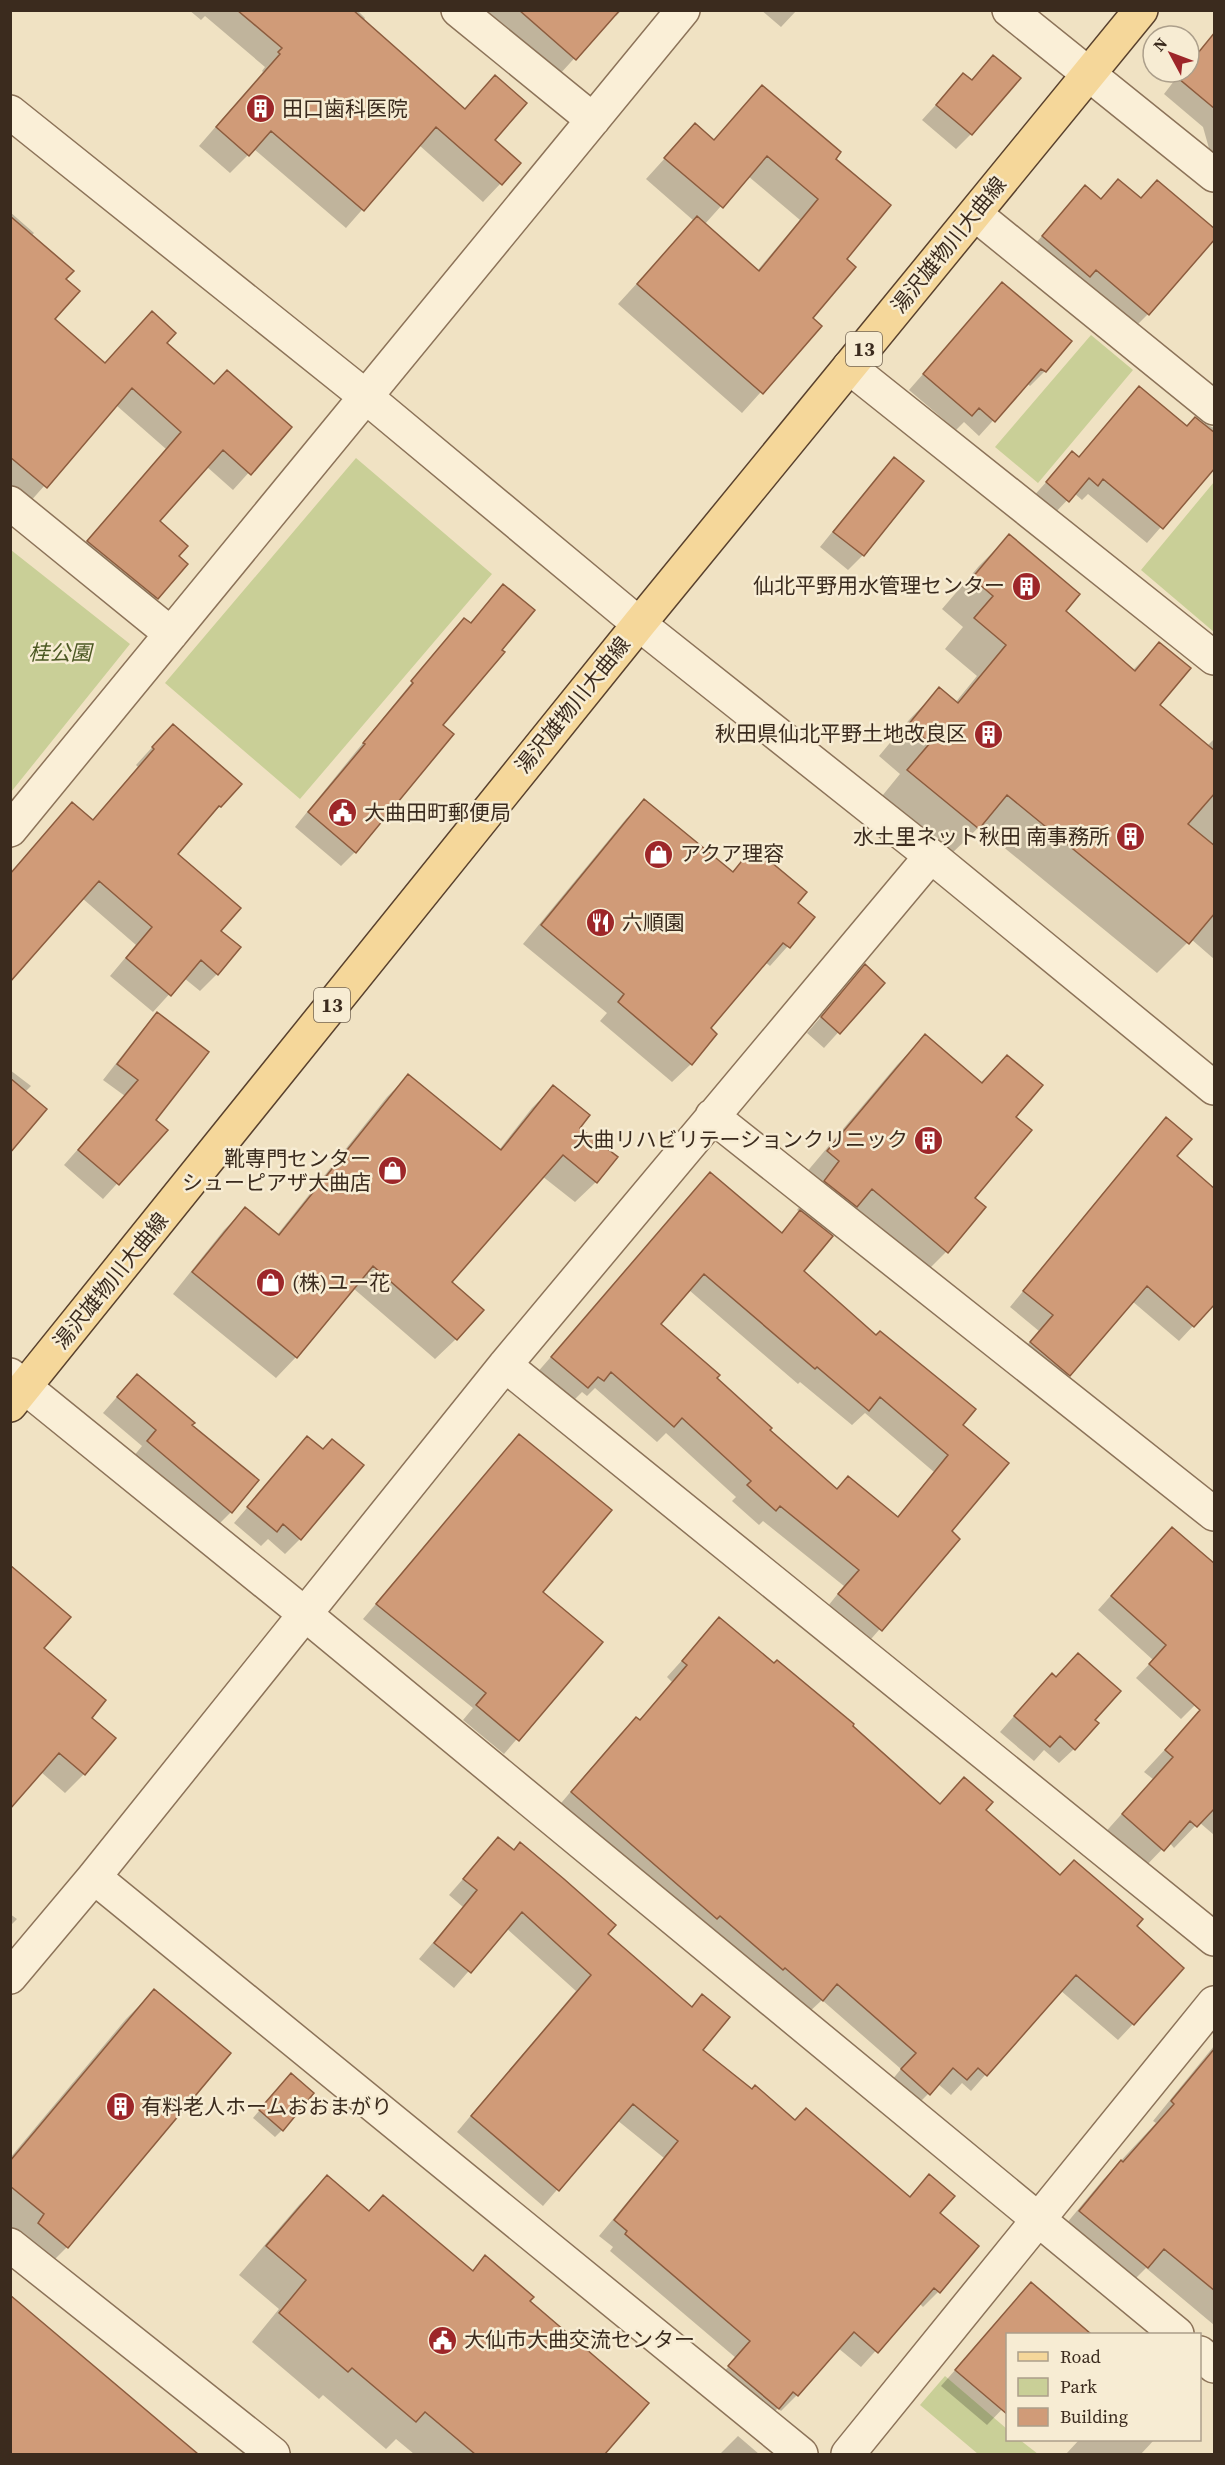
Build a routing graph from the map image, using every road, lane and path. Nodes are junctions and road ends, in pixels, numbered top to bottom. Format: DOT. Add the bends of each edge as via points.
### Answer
graph roads {
  1 [pos="458,10"];
  2 [pos="683,10"];
  3 [pos="1009,10"];
  4 [pos="1141,10"];
  5 [pos="1089,74"];
  6 [pos="10,112"];
  7 [pos="593,120"];
  8 [pos="1215,176"];
  9 [pos="975,214"];
  10 [pos="849,367"];
  11 [pos="365,396"];
  12 [pos="1215,408"];
  13 [pos="10,502"];
  14 [pos="639,624"];
  15 [pos="171,634"];
  16 [pos="1215,658"];
  17 [pos="10,831"];
  18 [pos="931,856"];
  19 [pos="1215,1088"];
  20 [pos="712,1116"];
  21 [pos="505,1365"];
  22 [pos="15,1389"];
  23 [pos="1215,1514"];
  24 [pos="306,1615"];
  25 [pos="94,1877"];
  26 [pos="1215,1939"];
  27 [pos="10,1977"];
  28 [pos="1215,2003"];
  29 [pos="1038,2219"];
  30 [pos="10,2245"];
  31 [pos="1176,2333"];
  32 [pos="1201,2354"];
  33 [pos="1215,2366"];
  34 [pos="273,2454"];
  35 [pos="801,2454"];
  36 [pos="848,2454"];
  1 -- 7 [label="street"];
  2 -- 7 [label="street"];
  3 -- 5 [label="street"];
  4 -- 5 [label="main road, 湯沢雄物川大曲線 / 13"];
  5 -- 8 [label="street"];
  5 -- 9 [label="main road, 湯沢雄物川大曲線 / 13"];
  6 -- 11 [label="street"];
  7 -- 11 [label="street"];
  9 -- 10 [label="main road, 湯沢雄物川大曲線 / 13"];
  9 -- 12 [label="street"];
  10 -- 14 [label="main road, 湯沢雄物川大曲線 / 13"];
  10 -- 16 [label="street"];
  11 -- 14 [label="street"];
  11 -- 15 [label="street"];
  13 -- 15 [label="street"];
  14 -- 18 [label="street"];
  14 -- 22 [label="main road, 湯沢雄物川大曲線 / 13"];
  15 -- 17 [label="street"];
  18 -- 19 [label="street"];
  18 -- 20 [label="street"];
  20 -- 21 [label="street"];
  20 -- 23 [label="street"];
  21 -- 24 [label="street"];
  21 -- 26 [label="street"];
  22 -- 24 [label="street"];
  24 -- 25 [label="street"];
  24 -- 29 [label="street"];
  25 -- 27 [label="street"];
  25 -- 35 [label="street"];
  28 -- 29 [label="street"];
  29 -- 31 [label="street"];
  29 -- 36 [label="street"];
  30 -- 34 [label="street"];
  32 -- 33 [label="street"];
}
